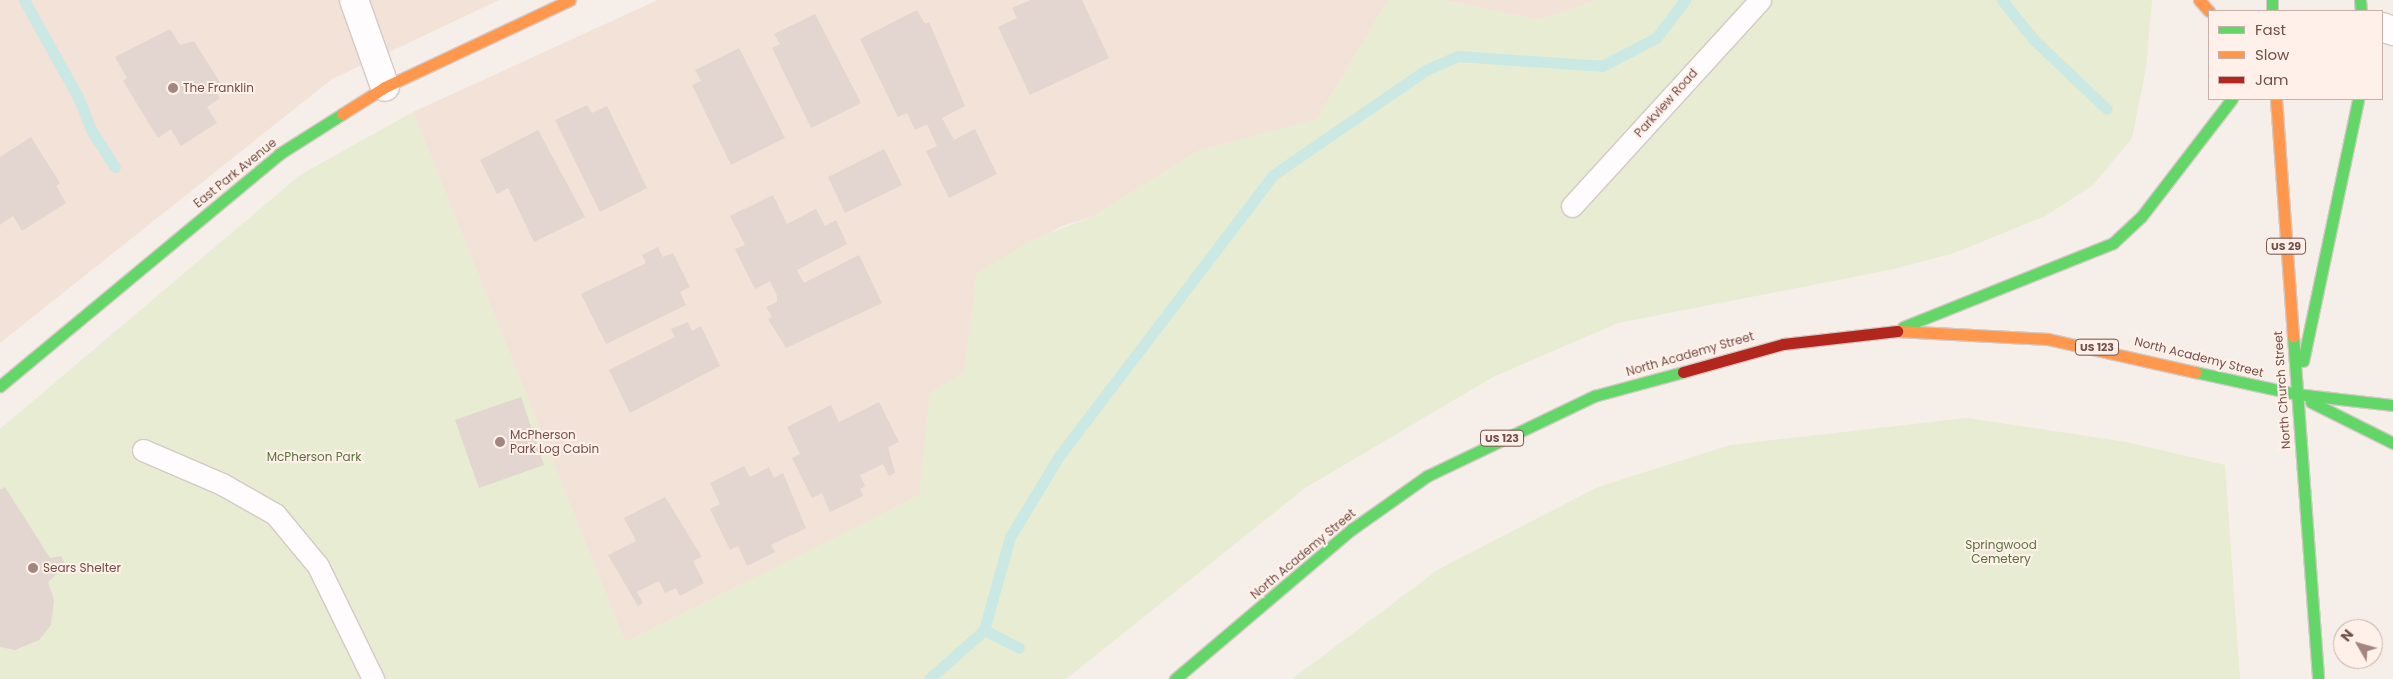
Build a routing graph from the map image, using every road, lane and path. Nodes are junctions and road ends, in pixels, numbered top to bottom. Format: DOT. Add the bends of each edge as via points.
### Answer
graph roads {
  1 [pos="354,0"];
  2 [pos="570,0"];
  3 [pos="1760,0"];
  4 [pos="2199,0"];
  5 [pos="2208,10"];
  6 [pos="385,87"];
  7 [pos="2231,100"];
  8 [pos="2276,100"];
  9 [pos="2358,100"];
  10 [pos="1572,206"];
  11 [pos="1893,330"];
  12 [pos="0,386"];
  13 [pos="2296,394"];
  14 [pos="2393,404"];
  15 [pos="2393,443"];
  16 [pos="143,450"];
  17 [pos="373,679"];
  18 [pos="1175,679"];
  19 [pos="2318,679"];
  1 -- 6 [label="street"];
  2 -- 6 [label="main road, East Park Avenue"];
  3 -- 10 [label="lane, Parkview Road"];
  4 -- 5 [label="main road"];
  6 -- 12 [label="main road, East Park Avenue" via="279,154"];
  7 -- 11 [label="main road" via="2141,218 2113,242"];
  8 -- 13 [label="main road, North Church Street / US 29"];
  9 -- 13 [label="main road"];
  11 -- 13 [label="main road, North Academy Street / US 123" via="2048,339"];
  11 -- 18 [label="main road, North Academy Street / US 123" via="1782,344 1708,362 1594,396 1505,436 1426,476 1352,529"];
  13 -- 14 [label="main road, North Academy Street / US 123"];
  13 -- 15 [label="main road, North Academy Street / US 123"];
  13 -- 19 [label="main road, North Church Street / US 29"];
  16 -- 17 [label="lane" via="222,484 275,514 318,566"];
}
